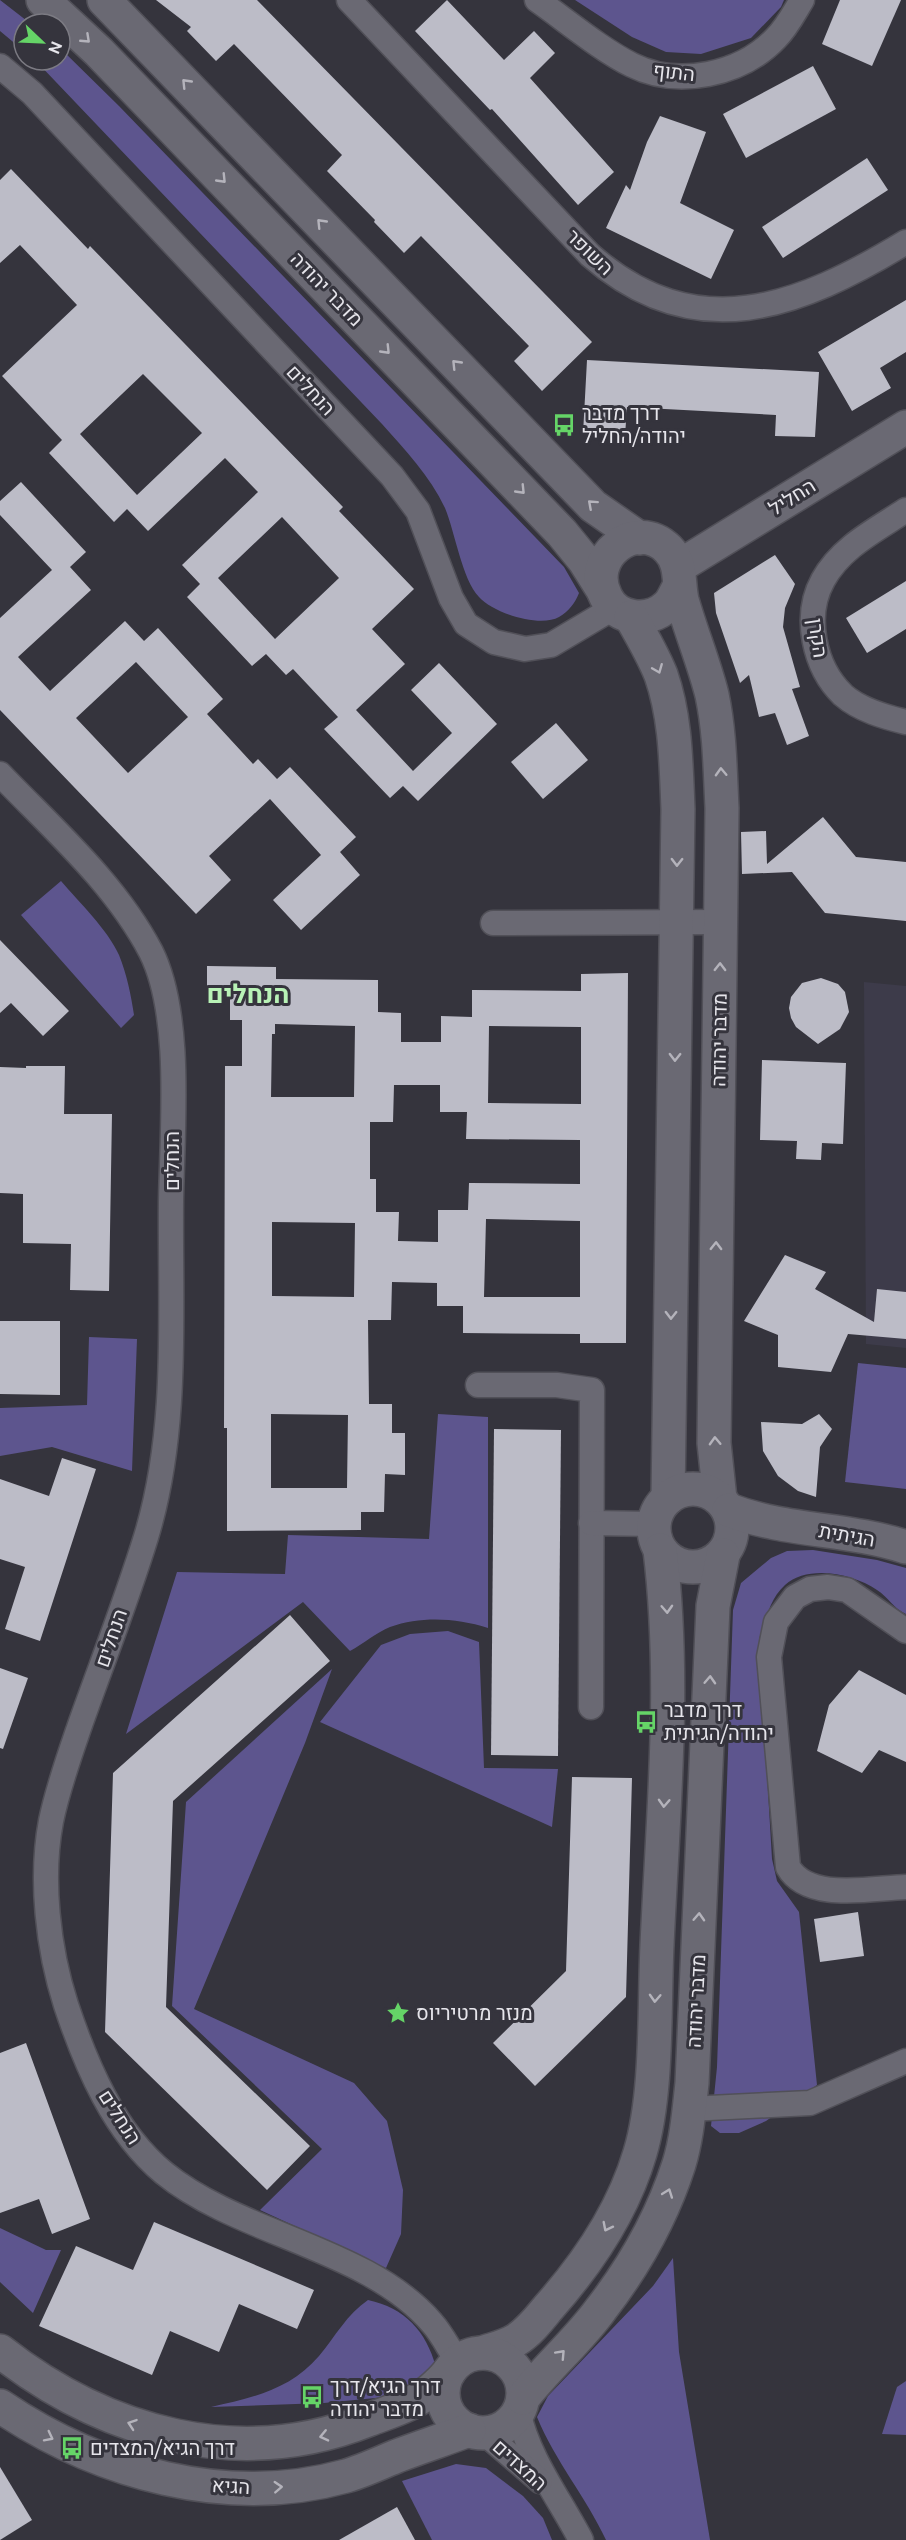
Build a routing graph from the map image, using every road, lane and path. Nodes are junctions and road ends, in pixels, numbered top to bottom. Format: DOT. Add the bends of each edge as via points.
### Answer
graph roads {
  1 [pos="43,0"];
  2 [pos="104,0"];
  3 [pos="350,0"];
  4 [pos="537,0"];
  5 [pos="802,0"];
  6 [pos="0,66"];
  7 [pos="906,242"];
  8 [pos="906,427"];
  9 [pos="906,510"];
  10 [pos="639,538"];
  11 [pos="678,577"];
  12 [pos="616,604"];
  13 [pos="906,722"];
  14 [pos="0,774"];
  15 [pos="676,922"];
  16 [pos="721,922"];
  17 [pos="493,923"];
  18 [pos="478,1385"];
  19 [pos="725,1504"];
  20 [pos="591,1523"];
  21 [pos="660,1524"];
  22 [pos="787,1527"];
  23 [pos="906,1547"];
  24 [pos="726,1549"];
  25 [pos="906,1631"];
  26 [pos="591,1707"];
  27 [pos="906,1887"];
  28 [pos="906,2061"];
  29 [pos="689,2109"];
  30 [pos="0,2351"];
  31 [pos="463,2362"];
  32 [pos="520,2404"];
  33 [pos="0,2406"];
  34 [pos="476,2431"];
  35 [pos="556,2498"];
  36 [pos="581,2540"];
  1 -- 12 [label="street, מדבר יהודה, one-way" via="99,52 562,533"];
  10 -- 2 [label="street, one-way" via="593,506"];
  3 -- 7 [label="street, השופר" via="590,255 637,290 704,309 740,310 776,304 829,284"];
  4 -- 5 [label="street, התוף" via="632,65 679,76 712,73 754,55 776,39"];
  6 -- 12 [label="street, הנחלים" via="32,93 392,476 417,511 451,598 466,624 494,642 525,649 550,645"];
  8 -- 11 [label="street, החליל"];
  9 -- 13 [label="street, הקרן" via="854,543 838,559 815,598 813,618 820,662 844,696 883,716"];
  10 -- 11 [label="street" via="667,548"];
  10 -- 12 [label="street" via="614,547 605,558 600,573"];
  11 -- 12 [label="street" via="669,604 659,613 645,617"];
  16 -- 11 [label="street, מדבר יהודה, one-way" via="722,808 717,719"];
  12 -- 15 [label="street, מדבר יהודה, one-way" via="661,676 673,727 678,809"];
  14 -- 31 [label="street, הנחלים" via="98,877 123,909 151,953 164,988 171,1041 167,1433 160,1485 146,1537 66,1767 51,1822 48,1919 57,1976 67,2009 110,2108 161,2171 198,2197 387,2285 432,2323"];
  15 -- 16 [label="street"];
  15 -- 17 [label="street"];
  15 -- 21 [label="street, מדבר יהודה, one-way"];
  19 -- 16 [label="street, מדבר יהודה, one-way" via="714,1421"];
  18 -- 20 [label="street" via="592,1390"];
  19 -- 21 [label="street" via="709,1491 679,1491"];
  19 -- 22 [label="street, הגיתית" via="752,1519"];
  19 -- 24 [label="street" via="733,1523"];
  20 -- 21 [label="street"];
  20 -- 26 [label="street"];
  21 -- 24 [label="street" via="672,1562 685,1567 699,1568 712,1563"];
  21 -- 31 [label="street, מדבר יהודה, one-way" via="669,1677 651,2080 640,2152 625,2193 602,2237 569,2285 515,2341"];
  22 -- 23 [label="street, הגיתית" via="827,1530"];
  22 -- 24 [label="street, הגיתית"];
  29 -- 24 [label="street, מדבר יהודה, one-way" via="713,1606"];
  25 -- 27 [label="street" via="846,1590 810,1589 795,1597 776,1622 769,1657 788,1867 794,1878 823,1890"];
  28 -- 29 [label="street" via="810,2103"];
  32 -- 29 [label="street, מדבר יהודה, one-way" via="601,2310 637,2258 662,2210 679,2163"];
  31 -- 30 [label="street, one-way" via="414,2403 335,2433 282,2442 220,2442 177,2437 103,2414 57,2391"];
  31 -- 32 [label="street" via="496,2355 508,2361 522,2384"];
  31 -- 34 [label="street" via="443,2394 459,2425"];
  32 -- 34 [label="street" via="504,2427"];
  32 -- 35 [label="street, המצדים" via="523,2433"];
  33 -- 34 [label="street, הגיא, one-way" via="34,2429 95,2458 169,2480 216,2486 316,2483"];
  34 -- 35 [label="street, המצדים" via="528,2468"];
  35 -- 36 [label="street, המצדים"];
}
